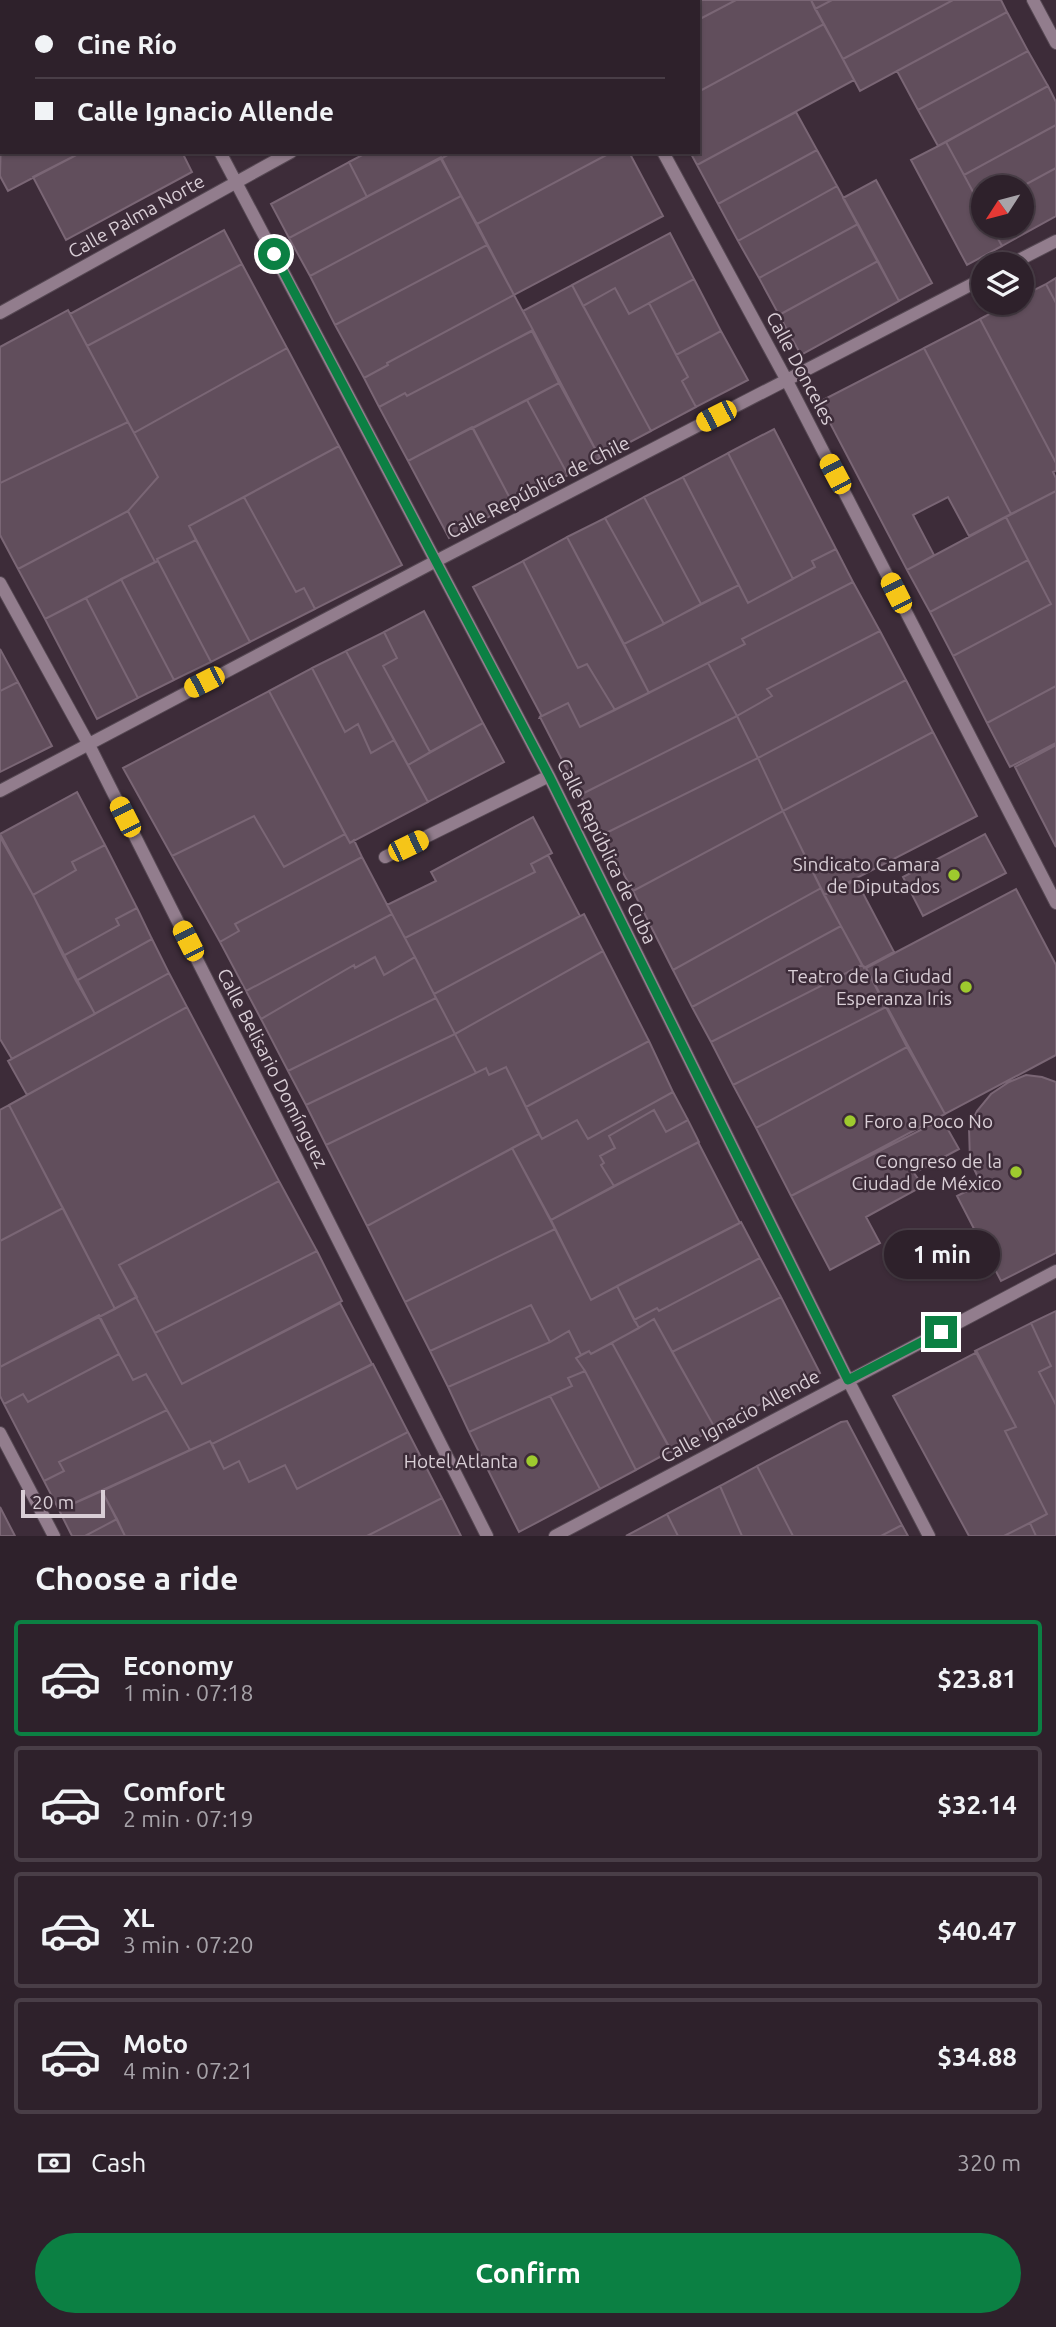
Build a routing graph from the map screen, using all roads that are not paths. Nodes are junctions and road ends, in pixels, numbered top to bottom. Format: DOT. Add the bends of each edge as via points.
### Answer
graph roads {
  1 [pos="1034,0"];
  2 [pos="1056,43"];
  3 [pos="221,154"];
  4 [pos="287,154"];
  5 [pos="664,154"];
  6 [pos="236,183"];
  7 [pos="1056,241"];
  8 [pos="1034,252"];
  9 [pos="971,285"];
  10 [pos="0,313"];
  11 [pos="786,379"];
  12 [pos="436,561"];
  13 [pos="0,583"];
  14 [pos="88,743"];
  15 [pos="549,776"];
  16 [pos="0,791"];
  17 [pos="386,857"];
  18 [pos="1056,902"];
  19 [pos="1056,1271"];
  20 [pos="848,1380"];
  21 [pos="0,1433"];
  22 [pos="54,1536"];
  23 [pos="487,1536"];
  24 [pos="555,1536"];
  25 [pos="929,1536"];
  1 -- 2 [label="street"];
  3 -- 6 [label="street, Calle República de Cuba"];
  4 -- 6 [label="street, Calle Palma Norte"];
  5 -- 11 [label="street, Calle Donceles"];
  6 -- 10 [label="street, Calle Palma Norte"];
  6 -- 12 [label="street, Calle República de Cuba"];
  7 -- 8 [label="street"];
  9 -- 11 [label="street, Calle República de Chile"];
  11 -- 12 [label="street, Calle República de Chile"];
  11 -- 18 [label="street, Calle Donceles"];
  12 -- 14 [label="street, Calle República de Chile"];
  12 -- 15 [label="street, Calle República de Cuba"];
  13 -- 14 [label="street, Calle Belisario Domínguez"];
  14 -- 16 [label="street, Calle República de Chile"];
  14 -- 23 [label="street, Calle Belisario Domínguez"];
  15 -- 17 [label="street"];
  15 -- 20 [label="street, Calle República de Cuba"];
  19 -- 20 [label="street, Calle Ignacio Allende"];
  20 -- 24 [label="street, Calle Ignacio Allende"];
  20 -- 25 [label="street, Calle República de Cuba"];
  21 -- 22 [label="street"];
}
